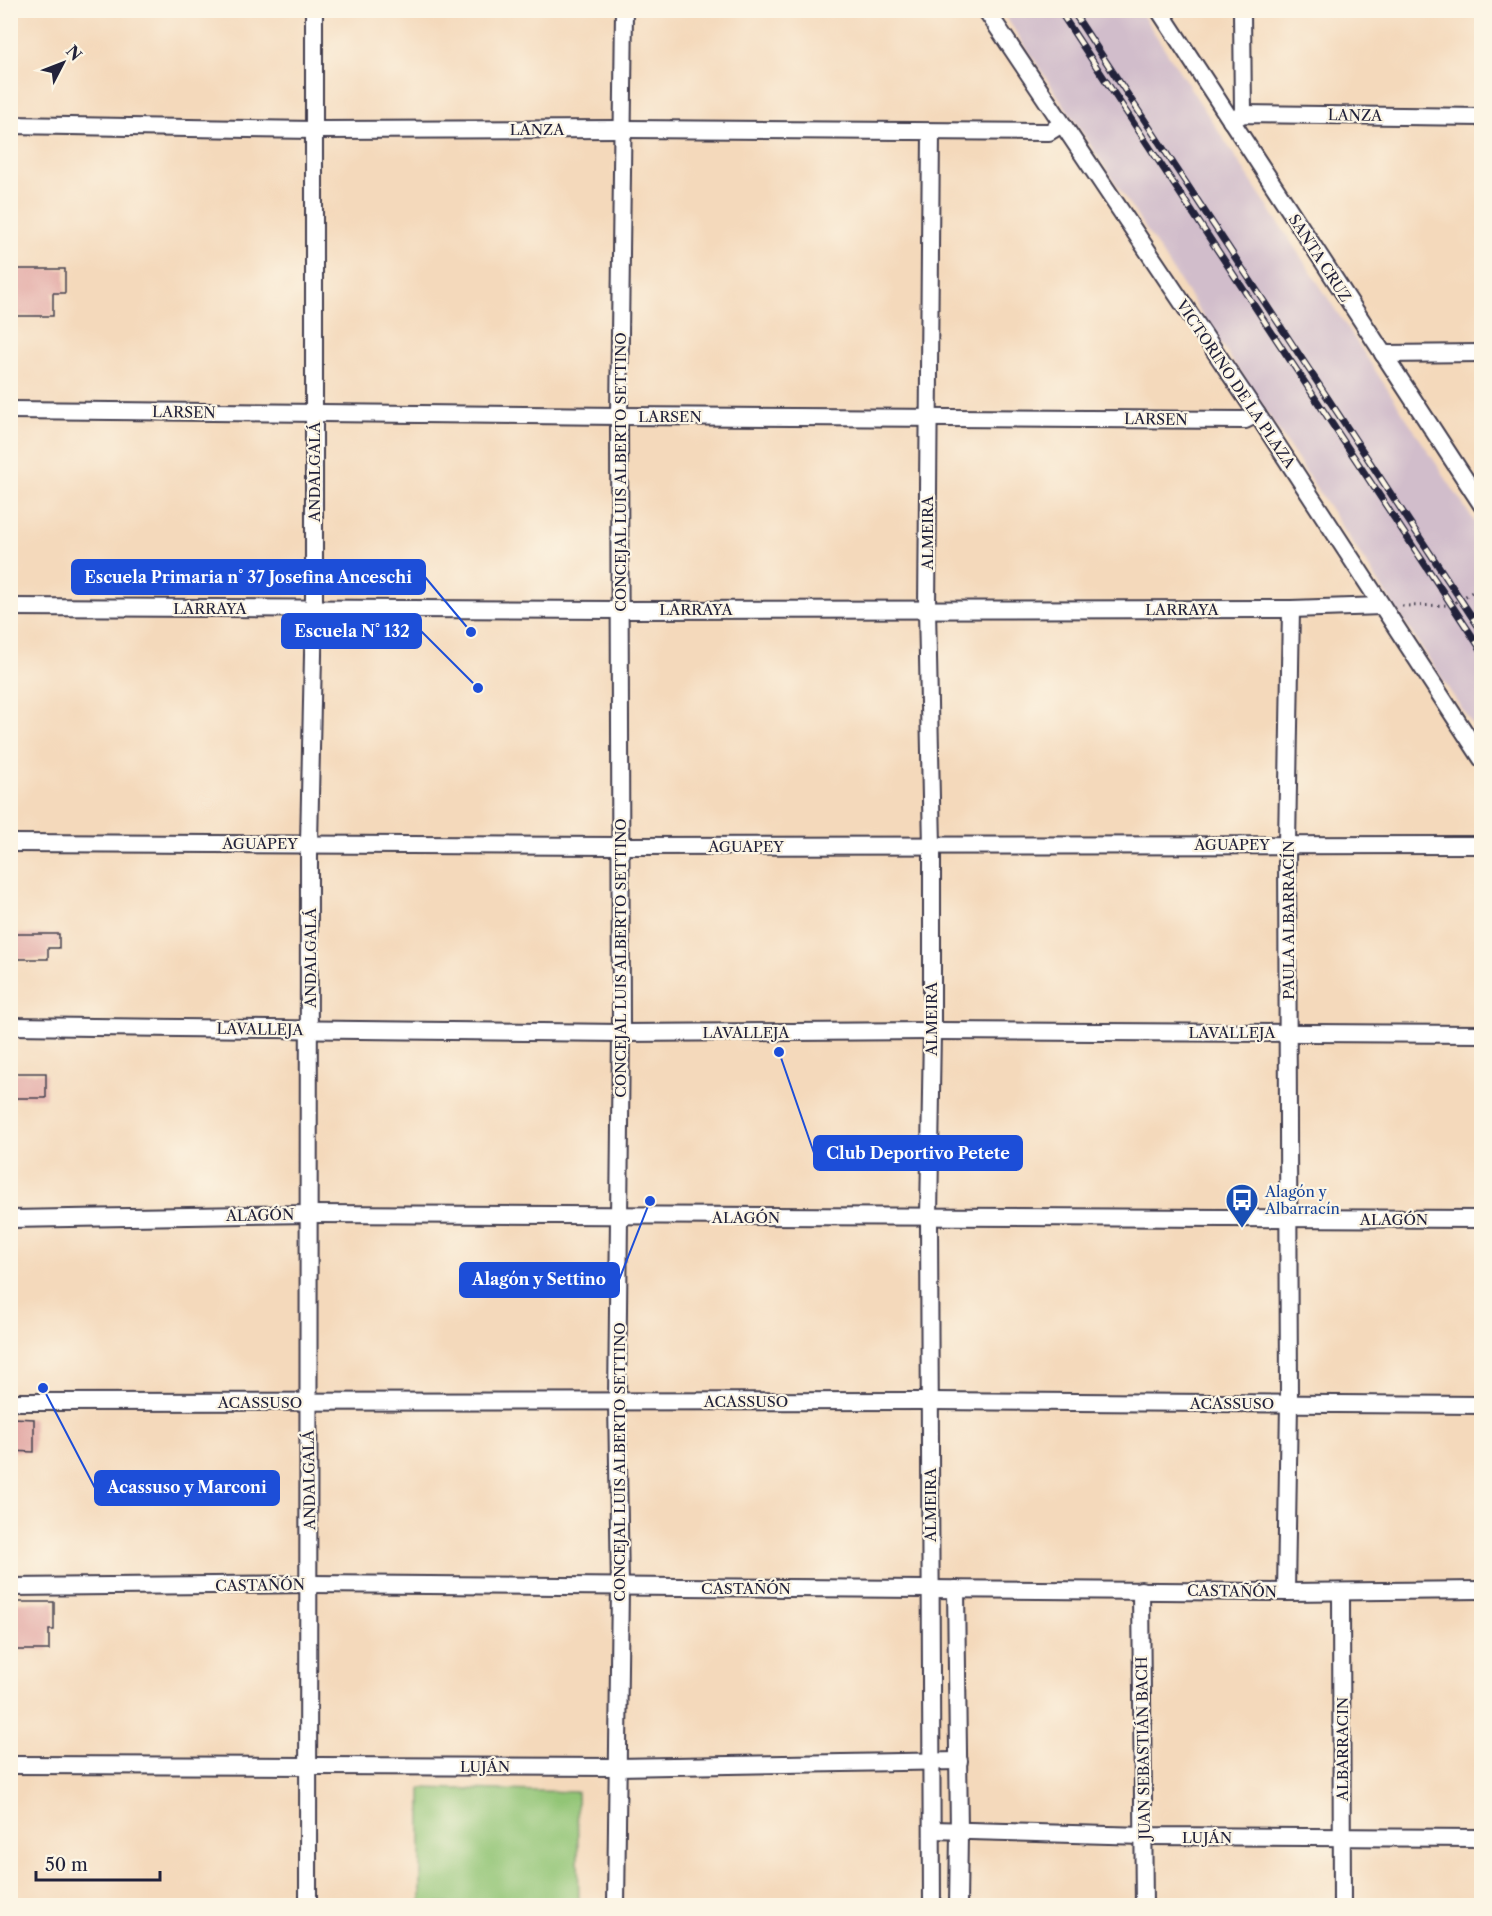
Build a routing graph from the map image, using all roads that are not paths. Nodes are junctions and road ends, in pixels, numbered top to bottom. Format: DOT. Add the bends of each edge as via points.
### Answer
graph roads {
  1 [pos="314,10"];
  2 [pos="624,10"];
  3 [pos="986,10"];
  4 [pos="1159,10"];
  5 [pos="1242,10"];
  6 [pos="1482,117"];
  7 [pos="1237,118"];
  8 [pos="1062,124"];
  9 [pos="10,125"];
  10 [pos="624,129"];
  11 [pos="315,130"];
  12 [pos="931,132"];
  13 [pos="1482,353"];
  14 [pos="1383,354"];
  15 [pos="10,410"];
  16 [pos="314,413"];
  17 [pos="1257,414"];
  18 [pos="619,416"];
  19 [pos="927,417"];
  20 [pos="1482,505"];
  21 [pos="1382,606"];
  22 [pos="10,607"];
  23 [pos="314,608"];
  24 [pos="927,609"];
  25 [pos="1291,609"];
  26 [pos="620,610"];
  27 [pos="1482,759"];
  28 [pos="10,843"];
  29 [pos="309,843"];
  30 [pos="1287,843"];
  31 [pos="1482,844"];
  32 [pos="620,846"];
  33 [pos="932,846"];
  34 [pos="10,1026"];
  35 [pos="310,1030"];
  36 [pos="932,1031"];
  37 [pos="1288,1032"];
  38 [pos="621,1033"];
  39 [pos="1482,1034"];
  40 [pos="310,1214"];
  41 [pos="618,1216"];
  42 [pos="929,1218"];
  43 [pos="10,1219"];
  44 [pos="1288,1219"];
  45 [pos="1482,1219"];
  46 [pos="929,1401"];
  47 [pos="10,1402"];
  48 [pos="308,1402"];
  49 [pos="617,1402"];
  50 [pos="1289,1403"];
  51 [pos="1482,1405"];
  52 [pos="310,1584"];
  53 [pos="10,1587"];
  54 [pos="620,1587"];
  55 [pos="930,1589"];
  56 [pos="956,1589"];
  57 [pos="1142,1590"];
  58 [pos="1482,1590"];
  59 [pos="1286,1592"];
  60 [pos="1341,1592"];
  61 [pos="959,1761"];
  62 [pos="933,1763"];
  63 [pos="10,1765"];
  64 [pos="310,1765"];
  65 [pos="617,1767"];
  66 [pos="933,1830"];
  67 [pos="960,1832"];
  68 [pos="1145,1836"];
  69 [pos="1342,1838"];
  70 [pos="1482,1838"];
  71 [pos="308,1905"];
  72 [pos="616,1905"];
  73 [pos="932,1905"];
  74 [pos="958,1905"];
  75 [pos="1144,1905"];
  76 [pos="1342,1905"];
  1 -- 11 [label="street, ANDALGALÁ"];
  2 -- 10 [label="street, CONCEJAL LUIS ALBERTO SETTINO"];
  3 -- 8 [label="street, VICTORINO DE LA PLAZA"];
  4 -- 7 [label="street, SANTA CRUZ"];
  5 -- 7 [label="street"];
  6 -- 7 [label="street, LANZA"];
  7 -- 14 [label="street, SANTA CRUZ"];
  8 -- 12 [label="street, LANZA" via="1048,132"];
  8 -- 17 [label="street, VICTORINO DE LA PLAZA"];
  9 -- 11 [label="street, LANZA"];
  10 -- 11 [label="street, LANZA"];
  10 -- 12 [label="street, LANZA"];
  10 -- 18 [label="street, CONCEJAL LUIS ALBERTO SETTINO"];
  11 -- 16 [label="street, ANDALGALÁ"];
  12 -- 19 [label="street, ALMEIRA"];
  13 -- 14 [label="street"];
  14 -- 20 [label="street, SANTA CRUZ"];
  15 -- 16 [label="street, LARSEN"];
  16 -- 18 [label="street, LARSEN"];
  16 -- 23 [label="street, ANDALGALÁ"];
  17 -- 19 [label="street, LARSEN" via="1245,420"];
  17 -- 21 [label="street, VICTORINO DE LA PLAZA"];
  18 -- 19 [label="street, LARSEN"];
  18 -- 26 [label="street, CONCEJAL LUIS ALBERTO SETTINO"];
  19 -- 24 [label="street, ALMEIRA"];
  21 -- 25 [label="street, LARRAYA"];
  21 -- 27 [label="street, VICTORINO DE LA PLAZA"];
  22 -- 23 [label="street, LARRAYA"];
  23 -- 26 [label="street, LARRAYA"];
  23 -- 29 [label="street, ANDALGALÁ"];
  24 -- 25 [label="street, LARRAYA"];
  24 -- 26 [label="street, LARRAYA"];
  24 -- 33 [label="street, ALMEIRA"];
  25 -- 30 [label="street, PAULA ALBARRACÍN"];
  26 -- 32 [label="street, CONCEJAL LUIS ALBERTO SETTINO"];
  28 -- 29 [label="street, AGUAPEY"];
  29 -- 32 [label="street, AGUAPEY"];
  29 -- 35 [label="street, ANDALGALÁ"];
  30 -- 31 [label="street, AGUAPEY"];
  30 -- 33 [label="street, AGUAPEY"];
  30 -- 37 [label="street, PAULA ALBARRACÍN"];
  32 -- 33 [label="street, AGUAPEY"];
  32 -- 38 [label="street, CONCEJAL LUIS ALBERTO SETTINO"];
  33 -- 36 [label="street, ALMEIRA"];
  34 -- 35 [label="street, LAVALLEJA"];
  35 -- 38 [label="street, LAVALLEJA"];
  35 -- 40 [label="street, ANDALGALÁ"];
  36 -- 37 [label="street, LAVALLEJA"];
  36 -- 38 [label="street, LAVALLEJA"];
  36 -- 42 [label="street, ALMEIRA"];
  37 -- 39 [label="street, LAVALLEJA"];
  37 -- 44 [label="street, PAULA ALBARRACÍN"];
  38 -- 41 [label="street, CONCEJAL LUIS ALBERTO SETTINO"];
  40 -- 41 [label="street, ALAGÓN"];
  40 -- 43 [label="street, ALAGÓN"];
  40 -- 48 [label="street, ANDALGALÁ"];
  41 -- 42 [label="street, ALAGÓN"];
  41 -- 49 [label="street, CONCEJAL LUIS ALBERTO SETTINO"];
  42 -- 44 [label="street, ALAGÓN"];
  42 -- 46 [label="street, ALMEIRA"];
  44 -- 45 [label="street, ALAGÓN"];
  44 -- 50 [label="street, PAULA ALBARRACÍN"];
  46 -- 49 [label="street, ACASSUSO"];
  46 -- 50 [label="street, ACASSUSO"];
  46 -- 55 [label="street, ALMEIRA"];
  47 -- 48 [label="street, ACASSUSO"];
  48 -- 49 [label="street, ACASSUSO"];
  48 -- 52 [label="street, ANDALGALÁ"];
  49 -- 54 [label="street, CONCEJAL LUIS ALBERTO SETTINO"];
  50 -- 51 [label="street, ACASSUSO"];
  50 -- 59 [label="street, PAULA ALBARRACÍN"];
  52 -- 53 [label="street, CASTAÑÓN"];
  52 -- 54 [label="street, CASTAÑÓN"];
  52 -- 64 [label="street, ANDALGALÁ"];
  54 -- 55 [label="street, CASTAÑÓN"];
  54 -- 65 [label="street, CONCEJAL LUIS ALBERTO SETTINO"];
  55 -- 56 [label="street, CASTAÑÓN"];
  55 -- 62 [label="street, ALMEIRA"];
  56 -- 57 [label="street, CASTAÑÓN"];
  56 -- 61 [label="street"];
  57 -- 59 [label="street, CASTAÑÓN"];
  57 -- 68 [label="street, JUAN SEBASTIÁN BACH"];
  58 -- 60 [label="street, CASTAÑÓN"];
  59 -- 60 [label="street, CASTAÑÓN"];
  60 -- 69 [label="street, ALBARRACIN"];
  61 -- 62 [label="street, LUJÁN"];
  61 -- 67 [label="street"];
  62 -- 65 [label="street, LUJÁN"];
  62 -- 66 [label="street, ALMEIRA"];
  63 -- 64 [label="street, LUJÁN"];
  64 -- 65 [label="street, LUJÁN"];
  64 -- 71 [label="street, ANDALGALÁ"];
  65 -- 72 [label="street, CONCEJAL LUIS ALBERTO SETTINO"];
  66 -- 67 [label="street, LUJÁN"];
  66 -- 73 [label="street, ALMEIRA"];
  67 -- 68 [label="street, LUJÁN"];
  67 -- 74 [label="street"];
  68 -- 69 [label="street, LUJÁN"];
  68 -- 75 [label="street, JUAN SEBASTIÁN BACH"];
  69 -- 70 [label="street, LUJÁN"];
  69 -- 76 [label="street, ALBARRACIN"];
}
